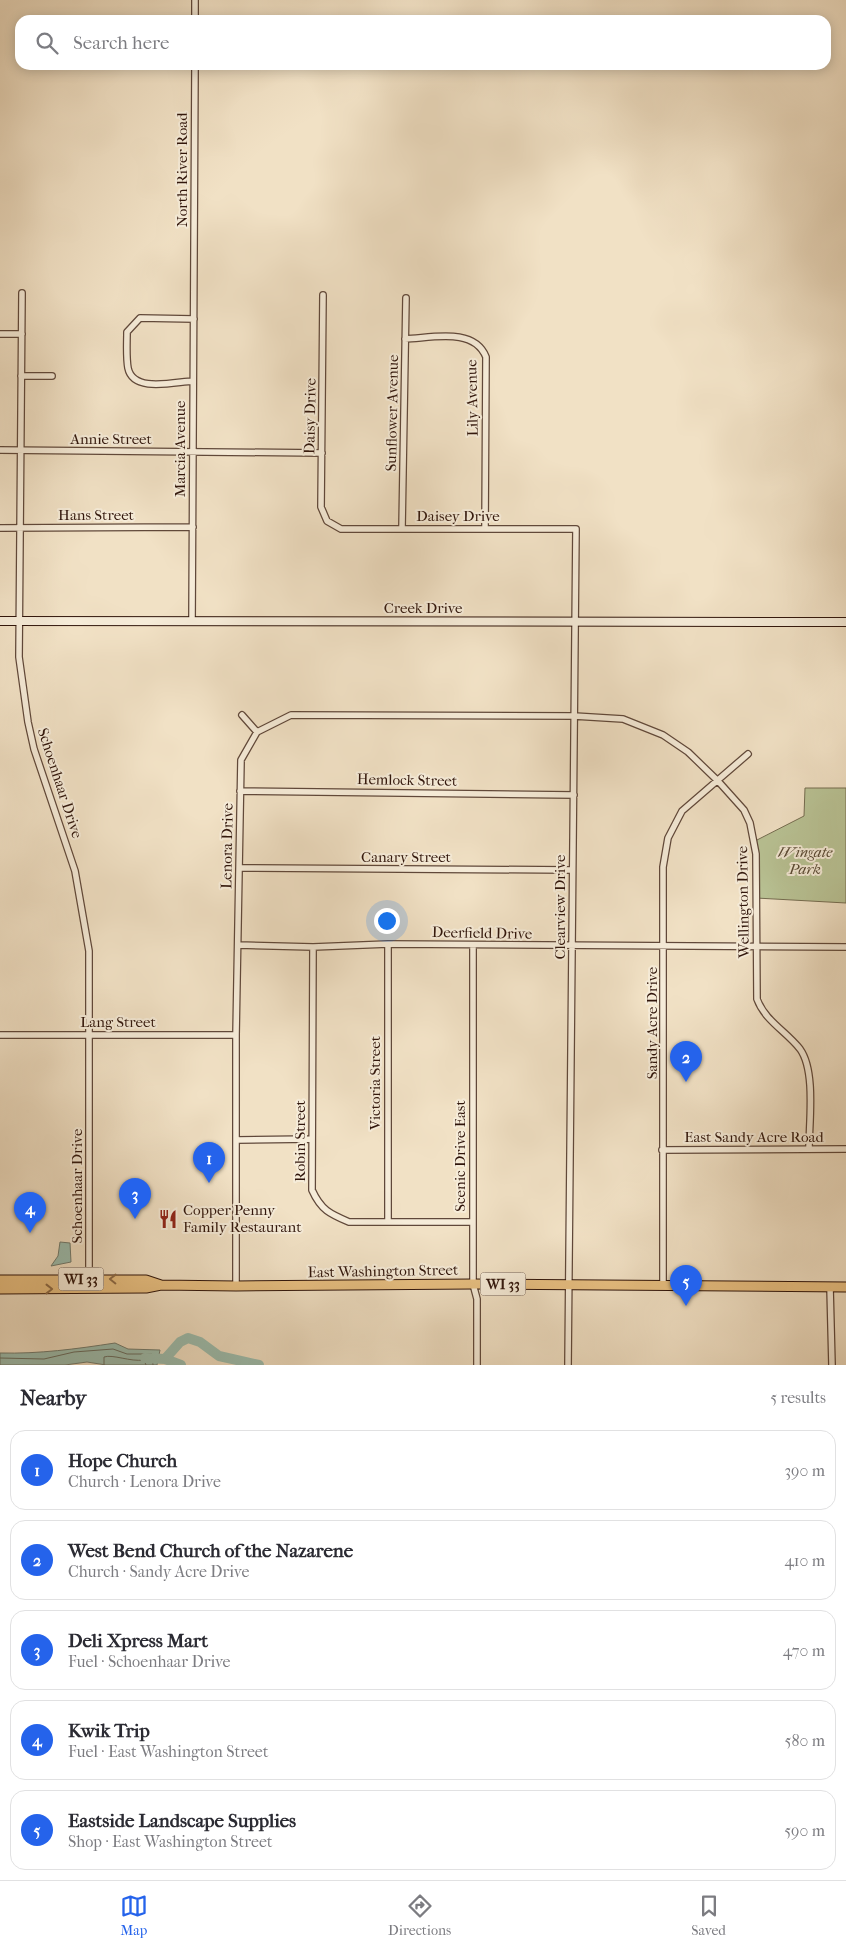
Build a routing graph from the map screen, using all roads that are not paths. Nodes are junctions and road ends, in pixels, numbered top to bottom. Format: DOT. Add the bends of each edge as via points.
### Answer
graph roads {
  1 [pos="195,0"];
  2 [pos="195,15"];
  3 [pos="195,70"];
  4 [pos="195,276"];
  5 [pos="22,293"];
  6 [pos="323,295"];
  7 [pos="406,298"];
  8 [pos="194,320"];
  9 [pos="0,334"];
  10 [pos="22,334"];
  11 [pos="406,339"];
  12 [pos="21,376"];
  13 [pos="52,376"];
  14 [pos="193,381"];
  15 [pos="0,450"];
  16 [pos="20,451"];
  17 [pos="192,451"];
  18 [pos="322,453"];
  19 [pos="192,527"];
  20 [pos="0,528"];
  21 [pos="20,528"];
  22 [pos="402,528"];
  23 [pos="341,529"];
  24 [pos="485,529"];
  25 [pos="576,529"];
  26 [pos="0,621"];
  27 [pos="21,621"];
  28 [pos="575,621"];
  29 [pos="192,622"];
  30 [pos="846,622"];
  31 [pos="242,714"];
  32 [pos="574,716"];
  33 [pos="257,732"];
  34 [pos="748,754"];
  35 [pos="718,781"];
  36 [pos="240,791"];
  37 [pos="574,795"];
  38 [pos="239,868"];
  39 [pos="572,870"];
  40 [pos="388,944"];
  41 [pos="238,945"];
  42 [pos="473,946"];
  43 [pos="572,946"];
  44 [pos="313,947"];
  45 [pos="756,947"];
  46 [pos="846,947"];
  47 [pos="665,948"];
  48 [pos="90,1034"];
  49 [pos="236,1034"];
  50 [pos="0,1035"];
  51 [pos="312,1139"];
  52 [pos="237,1140"];
  53 [pos="809,1149"];
  54 [pos="846,1149"];
  55 [pos="662,1150"];
  56 [pos="388,1222"];
  57 [pos="473,1222"];
  58 [pos="89,1279"];
  59 [pos="0,1280"];
  60 [pos="473,1284"];
  61 [pos="161,1285"];
  62 [pos="569,1285"];
  63 [pos="236,1286"];
  64 [pos="663,1286"];
  65 [pos="830,1287"];
  66 [pos="846,1287"];
  67 [pos="0,1289"];
  68 [pos="477,1365"];
  69 [pos="568,1365"];
  70 [pos="832,1365"];
  1 -- 2 [label="street"];
  3 -- 4 [label="street, North River Road"];
  4 -- 8 [label="street, Marcia Avenue"];
  5 -- 10 [label="street, Schoenhaar Drive"];
  6 -- 18 [label="street, Daisy Drive"];
  7 -- 11 [label="street, Sunflower Avenue"];
  8 -- 14 [label="street, Marcia Avenue"];
  8 -- 14 [label="street" via="140,318 127,332 128,369 134,379 144,384"];
  9 -- 10 [label="street"];
  10 -- 12 [label="street, Schoenhaar Drive"];
  11 -- 22 [label="street, Sunflower Avenue"];
  11 -- 24 [label="street, Lily Avenue" via="466,337 482,347 486,357"];
  12 -- 13 [label="street"];
  12 -- 16 [label="street, Schoenhaar Drive"];
  14 -- 17 [label="street, Marcia Avenue"];
  15 -- 16 [label="street, Annie Street"];
  16 -- 17 [label="street, Annie Street"];
  16 -- 21 [label="street, Schoenhaar Drive"];
  17 -- 18 [label="street, Annie Street"];
  17 -- 19 [label="street, Marcia Avenue"];
  18 -- 23 [label="street, Daisy Drive" via="321,507 327,521"];
  19 -- 21 [label="street, Hans Street"];
  19 -- 29 [label="street, Marcia Avenue"];
  20 -- 21 [label="street, Hans Street"];
  21 -- 27 [label="street, Schoenhaar Drive"];
  22 -- 23 [label="street, Daisey Drive"];
  22 -- 24 [label="street, Daisey Drive"];
  24 -- 25 [label="street, Daisey Drive"];
  25 -- 28 [label="street, Clearview Drive"];
  26 -- 27 [label="street, Creek Drive"];
  27 -- 29 [label="street, Creek Drive"];
  27 -- 48 [label="street, Schoenhaar Drive" via="20,657 28,722 34,749 71,856 82,905 89,951"];
  28 -- 29 [label="street, Creek Drive"];
  28 -- 30 [label="street, Creek Drive"];
  28 -- 32 [label="street, Clearview Drive"];
  31 -- 33 [label="street"];
  32 -- 33 [label="street" via="291,715"];
  32 -- 35 [label="street, Wellington Drive" via="623,719 663,736 688,752"];
  32 -- 37 [label="street, Clearview Drive"];
  33 -- 36 [label="street, Lenora Drive" via="241,760"];
  34 -- 35 [label="street, Sandy Acre Drive"];
  35 -- 45 [label="street, Wellington Drive" via="744,810 754,841"];
  35 -- 47 [label="street, Sandy Acre Drive" via="682,811 668,838 664,867"];
  36 -- 37 [label="street, Hemlock Street"];
  36 -- 38 [label="street, Lenora Drive"];
  37 -- 39 [label="street, Clearview Drive"];
  38 -- 39 [label="street, Canary Street"];
  38 -- 41 [label="street, Lenora Drive"];
  39 -- 43 [label="street, Clearview Drive"];
  40 -- 42 [label="street, Deerfield Drive"];
  40 -- 44 [label="street, Deerfield Drive"];
  40 -- 56 [label="street, Victoria Street"];
  41 -- 44 [label="street, Deerfield Drive"];
  41 -- 49 [label="street, Lenora Drive"];
  42 -- 43 [label="street, Deerfield Drive"];
  42 -- 57 [label="street, Scenic Drive East"];
  43 -- 47 [label="street, Deerfield Drive"];
  43 -- 62 [label="street, Clearview Drive"];
  44 -- 51 [label="street, Robin Street"];
  45 -- 46 [label="street, Deerfield Drive"];
  45 -- 47 [label="street, Deerfield Drive"];
  45 -- 53 [label="street, Wellington Drive" via="761,1009 801,1050 809,1073"];
  47 -- 55 [label="street, Sandy Acre Drive"];
  48 -- 49 [label="street, Lang Street"];
  48 -- 50 [label="street, Lang Street"];
  48 -- 58 [label="street, Schoenhaar Drive"];
  49 -- 52 [label="street, Lenora Drive"];
  51 -- 52 [label="street"];
  51 -- 56 [label="street, Robin Street" via="312,1190 319,1205 349,1222"];
  52 -- 63 [label="street, Lenora Drive"];
  53 -- 54 [label="street, East Sandy Acre Road"];
  53 -- 55 [label="street, East Sandy Acre Road"];
  55 -- 64 [label="street, Sandy Acre Drive"];
  56 -- 57 [label="street, Robin Street"];
  57 -- 60 [label="street, Scenic Drive East"];
  58 -- 59 [label="main road, East Washington Street / WI 33"];
  61 -- 58 [label="main road, East Washington Street / WI 33, one-way" via="146,1280"];
  60 -- 62 [label="main road, East Washington Street / WI 33"];
  60 -- 63 [label="main road, East Washington Street / WI 33"];
  60 -- 68 [label="street, Scenic Drive East" via="477,1299"];
  61 -- 63 [label="main road, East Washington Street / WI 33"];
  67 -- 61 [label="main road, East Washington Street / WI 33, one-way" via="146,1288"];
  62 -- 64 [label="main road, East Washington Street / WI 33"];
  62 -- 69 [label="street, Clearview Drive"];
  64 -- 65 [label="main road, East Washington Street / WI 33"];
  65 -- 66 [label="main road, East Washington Street / WI 33"];
  65 -- 70 [label="street"];
}
